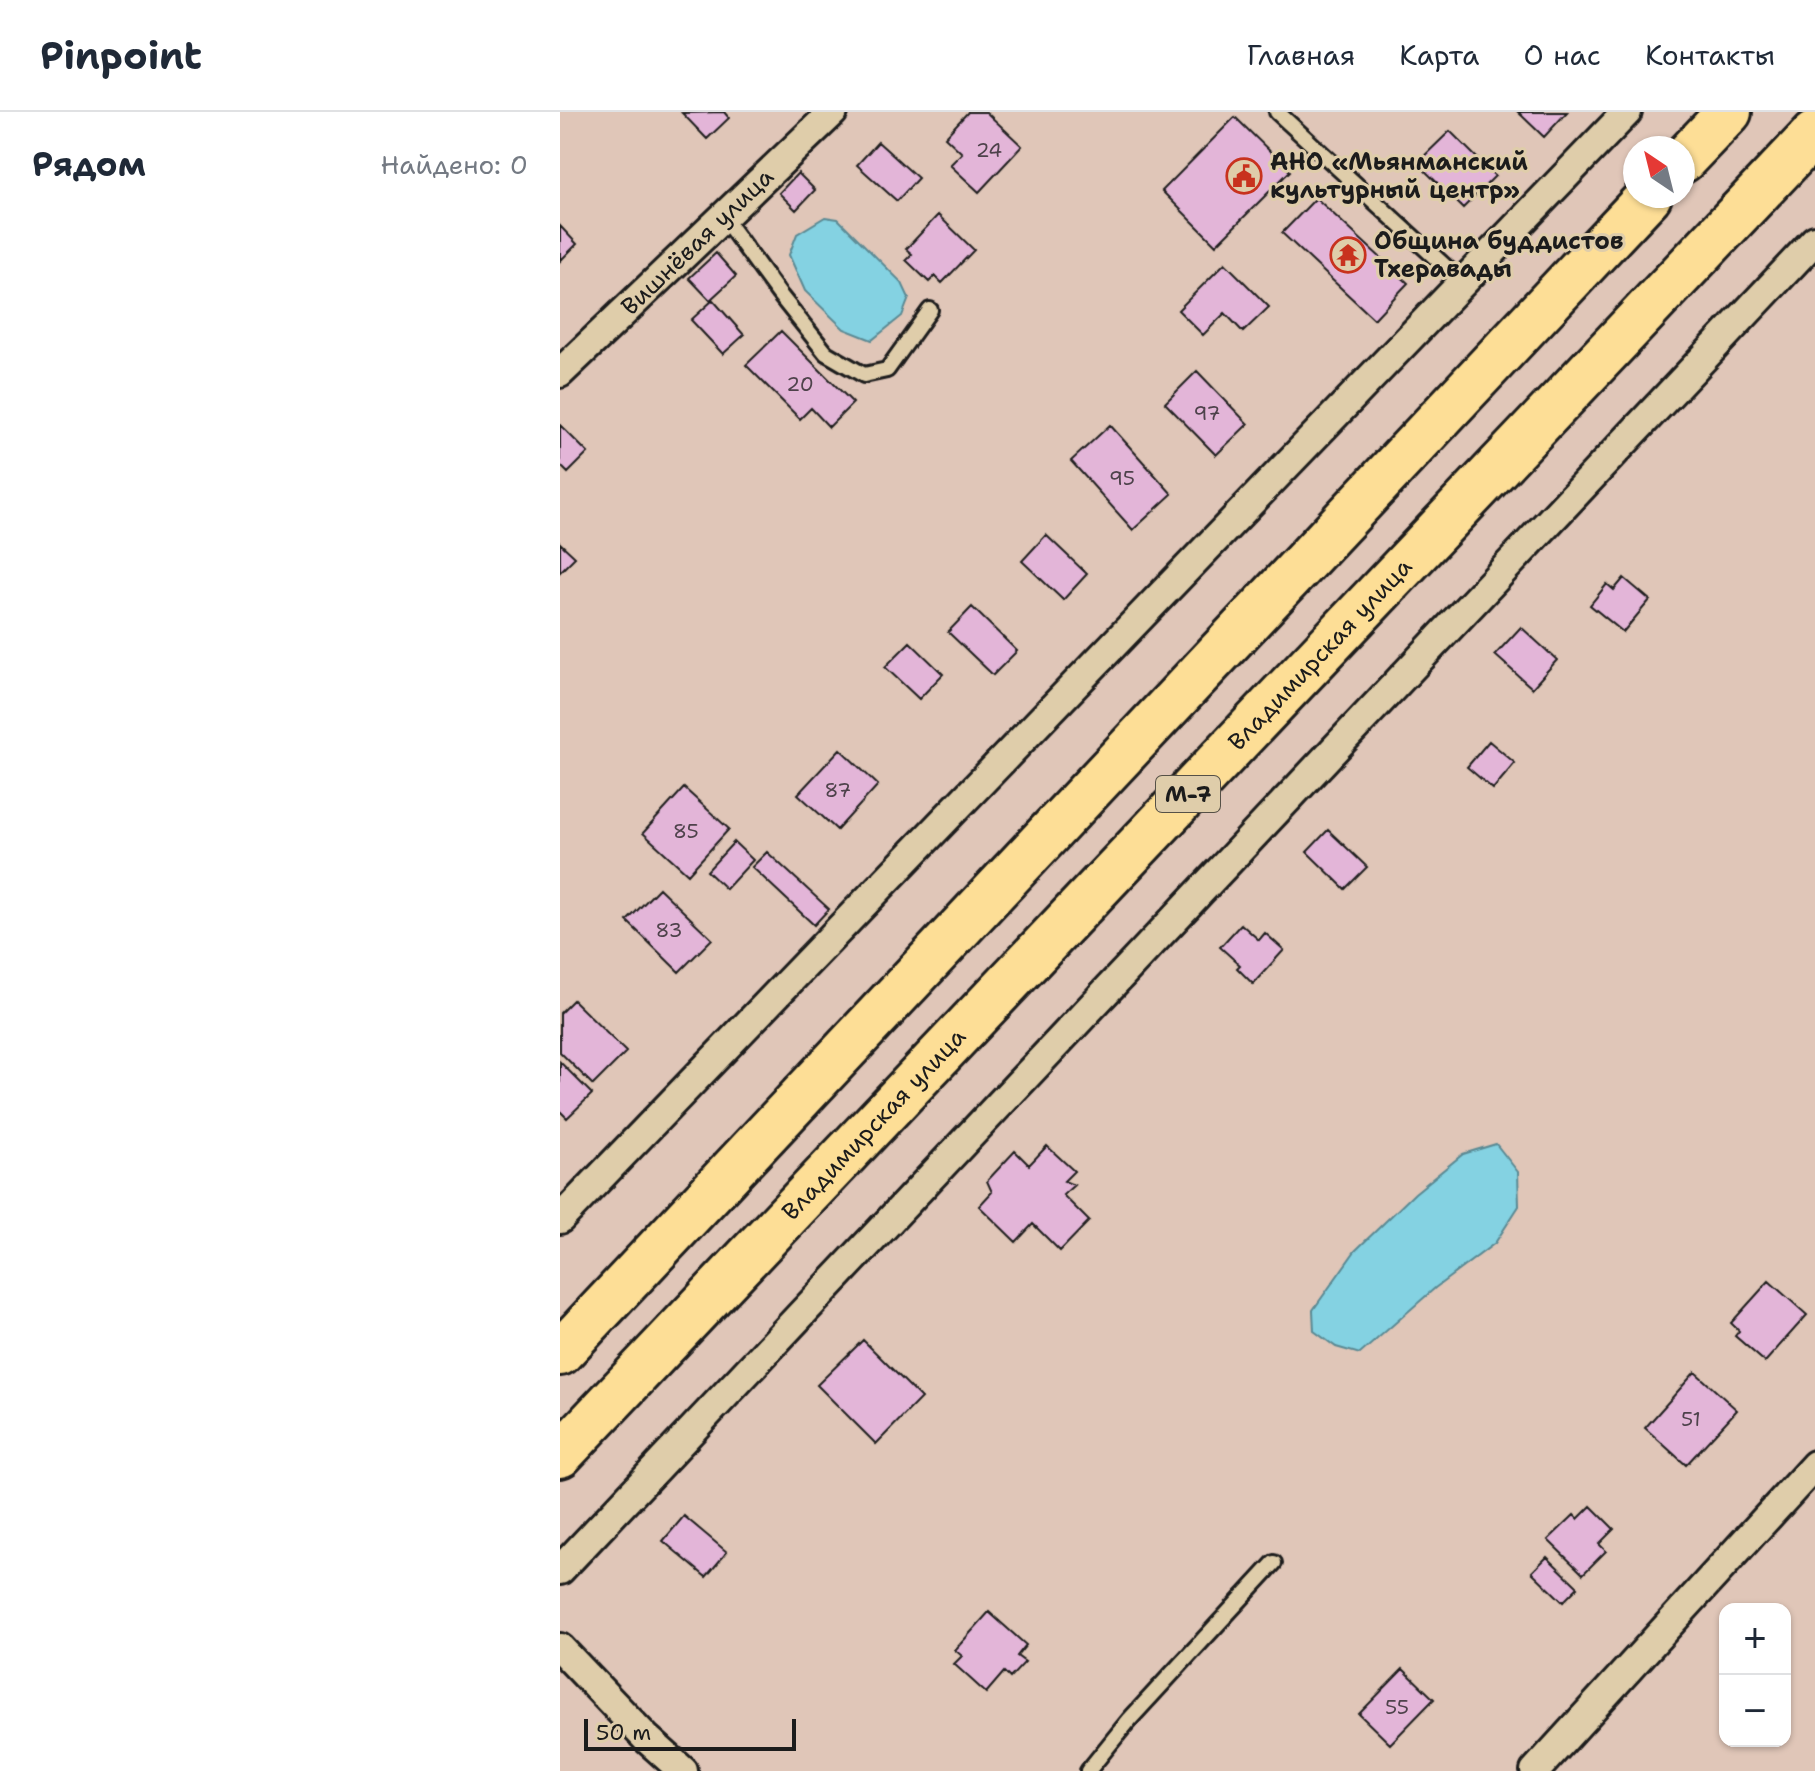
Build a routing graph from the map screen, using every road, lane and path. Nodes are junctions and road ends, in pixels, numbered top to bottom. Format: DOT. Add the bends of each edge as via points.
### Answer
graph roads {
  1 [pos="833,112"];
  2 [pos="1277,112"];
  3 [pos="1627,112"];
  4 [pos="1729,112"];
  5 [pos="1815,133"];
  6 [pos="1695,147"];
  7 [pos="1638,208"];
  8 [pos="723,217"];
  9 [pos="1815,240"];
  10 [pos="1462,282"];
  11 [pos="930,310"];
  12 [pos="560,373"];
  13 [pos="560,1219"];
  14 [pos="560,1353"];
  15 [pos="560,1455"];
  16 [pos="1815,1465"];
  17 [pos="1274,1563"];
  18 [pos="560,1570"];
  19 [pos="560,1648"];
  20 [pos="683,1771"];
  21 [pos="1088,1771"];
  22 [pos="1535,1771"];
  1 -- 8 [label="street, Вишнёвая улица"];
  2 -- 10 [label="lane"];
  3 -- 10 [label="street"];
  4 -- 6 [label="highway"];
  5 -- 15 [label="highway, Владимирская улица / М-7"];
  7 -- 14 [label="highway"];
  8 -- 11 [label="lane" via="826,353 864,375 887,370"];
  8 -- 12 [label="street, Вишнёвая улица"];
  9 -- 18 [label="street"];
  10 -- 13 [label="street"];
  16 -- 22 [label="street"];
  17 -- 21 [label="lane"];
  19 -- 20 [label="street"];
}
